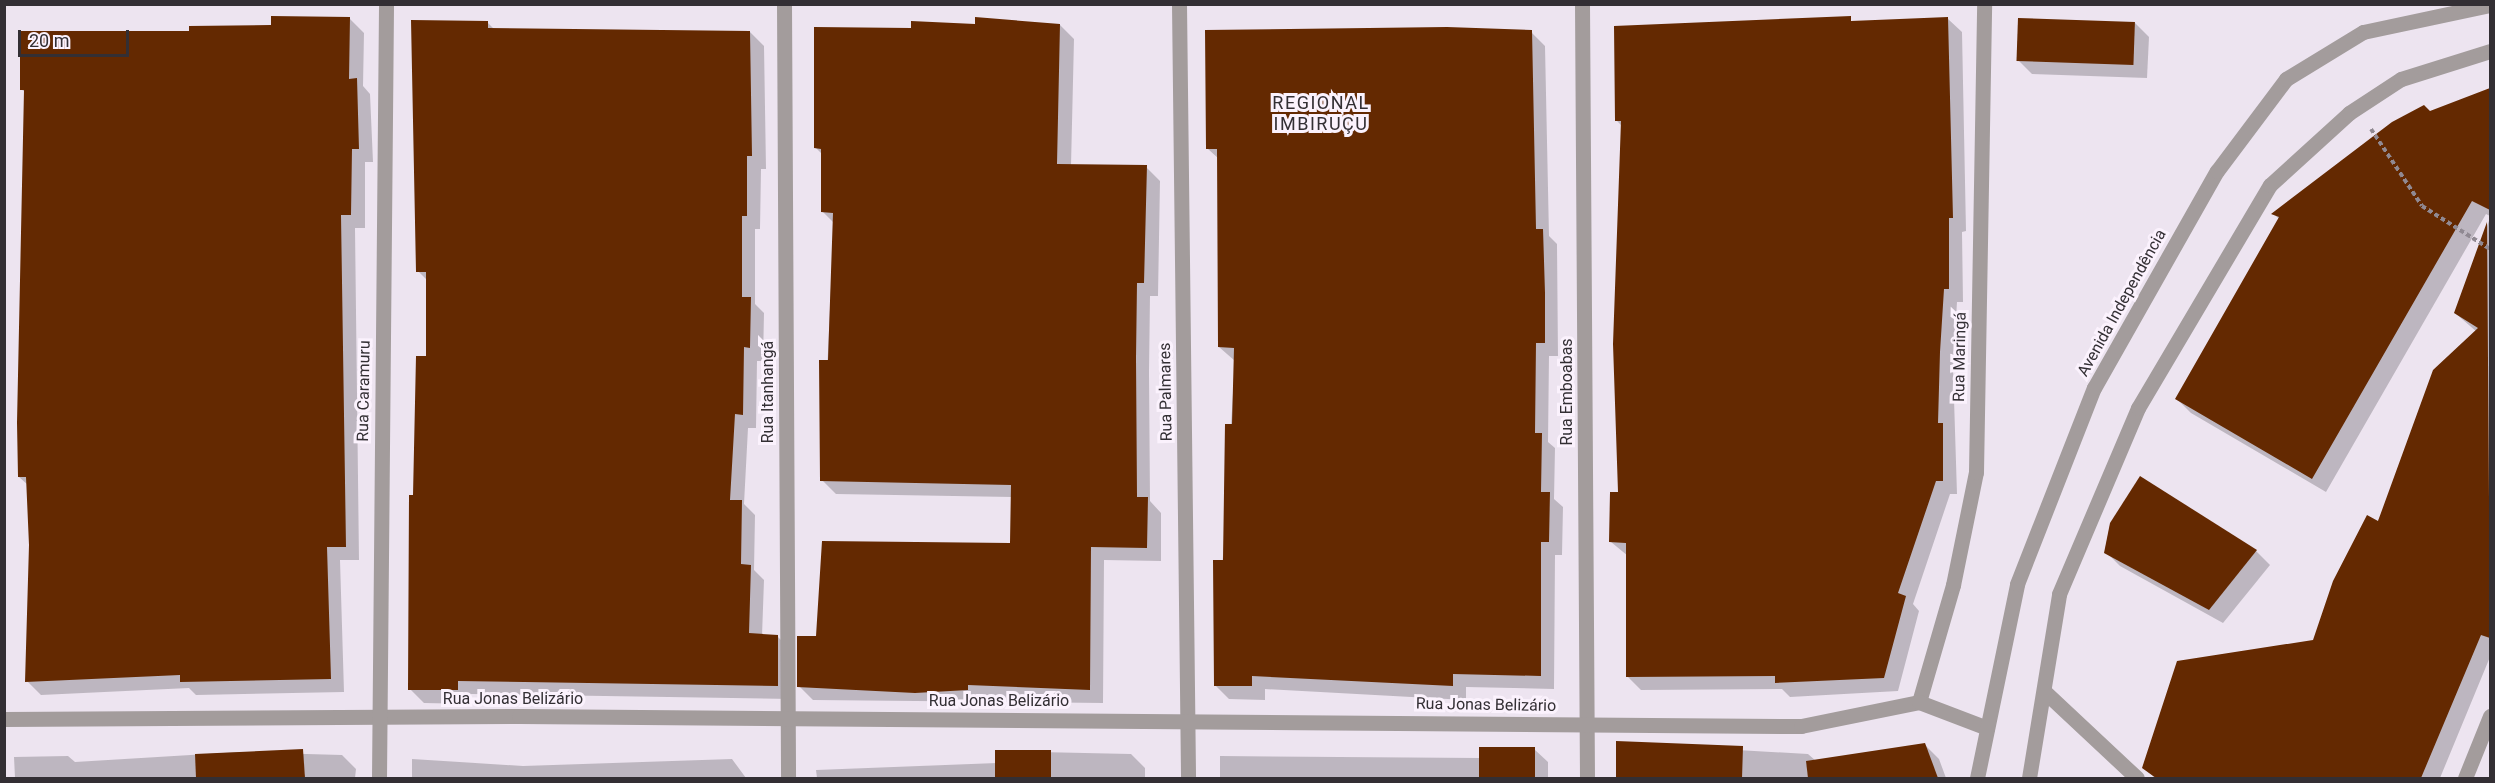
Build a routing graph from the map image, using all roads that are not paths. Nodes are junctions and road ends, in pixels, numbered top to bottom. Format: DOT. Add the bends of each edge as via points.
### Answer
graph roads {
  1 [pos="386,4"];
  2 [pos="784,4"];
  3 [pos="1179,4"];
  4 [pos="1582,4"];
  5 [pos="1984,4"];
  6 [pos="2490,5"];
  7 [pos="2486,52"];
  8 [pos="2045,692"];
  9 [pos="1919,702"];
  10 [pos="2490,716"];
  11 [pos="379,718"];
  12 [pos="788,718"];
  13 [pos="4,719"];
  14 [pos="1188,720"];
  15 [pos="1587,724"];
  16 [pos="1987,728"];
  17 [pos="379,778"];
  18 [pos="788,778"];
  19 [pos="1188,778"];
  20 [pos="1587,778"];
  21 [pos="1977,778"];
  22 [pos="2029,778"];
  23 [pos="2137,778"];
  24 [pos="2465,778"];
  1 -- 11 [label="street, Rua Caramuru"];
  2 -- 12 [label="street, Rua Itanhangá"];
  3 -- 14 [label="street, Rua Palmares"];
  4 -- 15 [label="street, Rua Emboabas"];
  5 -- 9 [label="street, Rua Maringá" via="1977,472 1953,585"];
  6 -- 16 [label="street, Avenida Independência" via="2363,32 2324,55 2286,79 2217,171 2094,388 2017,584"];
  7 -- 8 [label="street" via="2401,79 2358,107 2270,185 2139,408 2059,594"];
  8 -- 22 [label="street"];
  8 -- 23 [label="street"];
  9 -- 15 [label="street, Rua Jonas Belizário" via="1801,726"];
  9 -- 16 [label="street"];
  10 -- 24 [label="street"];
  11 -- 12 [label="street, Rua Jonas Belizário"];
  11 -- 13 [label="street, Rua Jonas Belizário"];
  11 -- 17 [label="street, Rua Caramuru"];
  12 -- 14 [label="street, Rua Jonas Belizário"];
  12 -- 18 [label="street, Rua Itanhangá"];
  14 -- 15 [label="street, Rua Jonas Belizário"];
  14 -- 19 [label="street, Rua Palmares"];
  15 -- 20 [label="street, Rua Emboabas"];
  16 -- 21 [label="street, Avenida Independência"];
}
